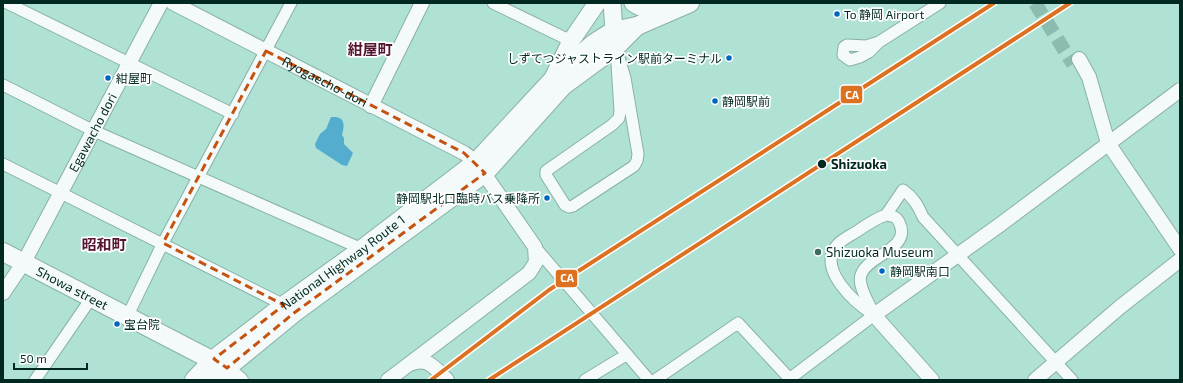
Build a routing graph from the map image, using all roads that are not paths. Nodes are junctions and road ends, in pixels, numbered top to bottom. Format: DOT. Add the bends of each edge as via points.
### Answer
graph roads {
  1 [pos="7,3"];
  2 [pos="161,3"];
  3 [pos="173,3"];
  4 [pos="291,3"];
  5 [pos="422,3"];
  6 [pos="493,3"];
  7 [pos="597,3"];
  8 [pos="612,3"];
  9 [pos="633,3"];
  10 [pos="690,3"];
  11 [pos="940,3"];
  12 [pos="667,12"];
  13 [pos="615,39"];
  14 [pos="570,42"];
  15 [pos="879,42"];
  16 [pos="266,51"];
  17 [pos="1076,61"];
  18 [pos="130,63"];
  19 [pos="620,70"];
  20 [pos="553,79"];
  21 [pos="3,85"];
  22 [pos="1180,90"];
  23 [pos="371,106"];
  24 [pos="233,114"];
  25 [pos="94,131"];
  26 [pos="1108,143"];
  27 [pos="3,164"];
  28 [pos="481,168"];
  29 [pos="199,176"];
  30 [pos="60,193"];
  31 [pos="886,215"];
  32 [pos="163,243"];
  33 [pos="535,247"];
  34 [pos="362,249"];
  35 [pos="1180,249"];
  36 [pos="3,252"];
  37 [pos="958,254"];
  38 [pos="1180,260"];
  39 [pos="24,262"];
  40 [pos="3,294"];
  41 [pos="92,297"];
  42 [pos="284,304"];
  43 [pos="128,315"];
  44 [pos="874,315"];
  45 [pos="435,344"];
  46 [pos="626,355"];
  47 [pos="1055,362"];
  48 [pos="409,364"];
  49 [pos="432,365"];
  50 [pos="219,369"];
  51 [pos="789,379"];
  52 [pos="35,380"];
  53 [pos="194,380"];
  54 [pos="241,380"];
  55 [pos="388,380"];
  56 [pos="447,380"];
  57 [pos="586,380"];
  58 [pos="649,380"];
  59 [pos="655,380"];
  60 [pos="932,380"];
  61 [pos="1035,380"];
  62 [pos="1072,380"];
  1 -- 18 [label="street"];
  2 -- 18 [label="street, Egawacho dori"];
  3 -- 16 [label="street, Ryogaecho-dori"];
  4 -- 16 [label="street"];
  5 -- 23 [label="street"];
  6 -- 14 [label="street"];
  7 -- 14 [label="main road"];
  8 -- 13 [label="main road"];
  9 -- 12 [label="main road" via="650,11"];
  10 -- 12 [label="highway, National Highway Route 1"];
  11 -- 15 [label="street"];
  12 -- 13 [label="highway, National Highway Route 1"];
  13 -- 19 [label="street"];
  13 -- 20 [label="highway, National Highway Route 1" via="594,43"];
  13 -- 28 [label="highway, National Highway Route 1" via="563,86"];
  14 -- 20 [label="main road"];
  16 -- 23 [label="street, Ryogaecho-dori"];
  16 -- 24 [label="street"];
  17 -- 26 [label="street" via="1092,90"];
  18 -- 24 [label="street"];
  18 -- 25 [label="street, Egawacho dori"];
  19 -- 19 [label="street" via="638,161 569,207 562,201 546,175 547,168 606,130 619,118"];
  20 -- 28 [label="highway, National Highway Route 1"];
  21 -- 25 [label="street"];
  22 -- 26 [label="street"];
  23 -- 28 [label="street, Ryogaecho-dori" via="464,154"];
  24 -- 29 [label="street"];
  25 -- 29 [label="street"];
  25 -- 30 [label="street, Egawacho dori"];
  26 -- 35 [label="street"];
  26 -- 37 [label="street"];
  27 -- 30 [label="street"];
  28 -- 33 [label="street"];
  28 -- 34 [label="highway, National Highway Route 1"];
  28 -- 50 [label="highway, National Highway Route 1"];
  29 -- 32 [label="street"];
  29 -- 34 [label="street"];
  30 -- 32 [label="street"];
  30 -- 39 [label="street, Egawacho dori"];
  31 -- 37 [label="street" via="903,190 918,205 923,217"];
  31 -- 44 [label="street" via="898,220 900,237 893,248 868,263 861,275 861,288"];
  31 -- 44 [label="street" via="838,244 832,257 832,268 837,280 861,307"];
  32 -- 42 [label="street"];
  32 -- 43 [label="street"];
  33 -- 45 [label="street" via="536,262 529,273"];
  33 -- 46 [label="street"];
  34 -- 42 [label="highway, National Highway Route 1"];
  36 -- 39 [label="highway, Showa street"];
  37 -- 44 [label="street"];
  37 -- 47 [label="street"];
  38 -- 47 [label="street"];
  39 -- 40 [label="street, Egawacho dori"];
  39 -- 41 [label="highway, Showa street"];
  41 -- 43 [label="highway, Showa street"];
  41 -- 52 [label="street"];
  42 -- 50 [label="highway, National Highway Route 1"];
  43 -- 50 [label="highway, Showa street"];
  44 -- 51 [label="street"];
  44 -- 60 [label="street"];
  45 -- 48 [label="street"];
  45 -- 49 [label="street"];
  46 -- 57 [label="street"];
  46 -- 58 [label="street"];
  47 -- 61 [label="street"];
  47 -- 62 [label="street"];
  48 -- 49 [label="street" via="421,360"];
  48 -- 55 [label="street"];
  49 -- 56 [label="street"];
  50 -- 53 [label="highway, National Highway Route 1"];
  50 -- 54 [label="street"];
  51 -- 59 [label="street" via="738,323"];
}
